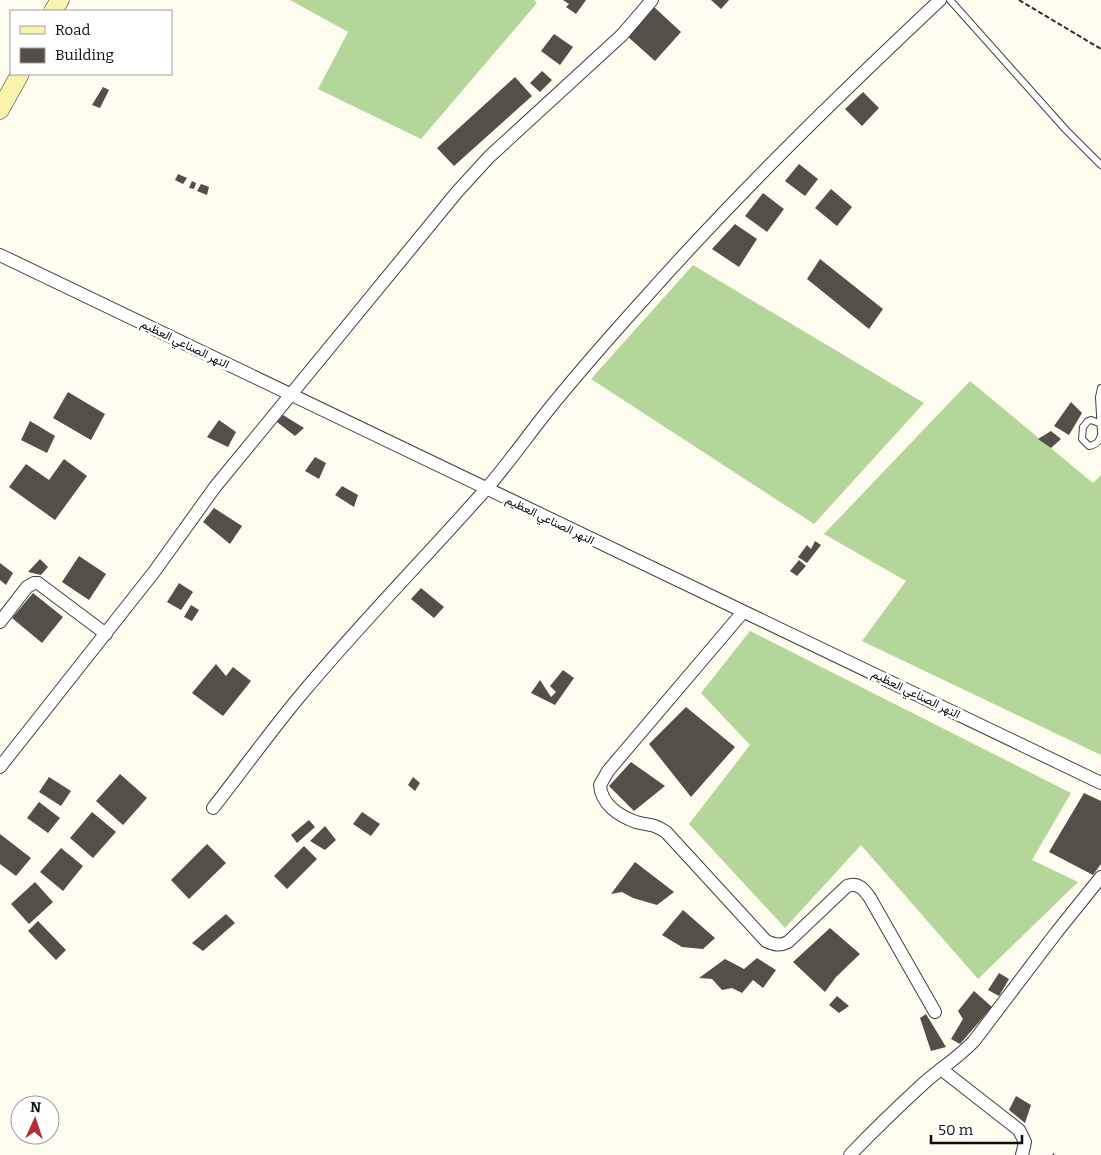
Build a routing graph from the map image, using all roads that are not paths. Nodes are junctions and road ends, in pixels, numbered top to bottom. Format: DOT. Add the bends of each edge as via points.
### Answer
graph roads {
  1 [pos="652,0"];
  2 [pos="940,0"];
  3 [pos="950,0"];
  4 [pos="19,75"];
  5 [pos="0,110"];
  6 [pos="1101,165"];
  7 [pos="0,255"];
  8 [pos="1101,388"];
  9 [pos="291,394"];
  10 [pos="1099,423"];
  11 [pos="1101,434"];
  12 [pos="486,489"];
  13 [pos="743,612"];
  14 [pos="0,622"];
  15 [pos="106,634"];
  16 [pos="0,767"];
  17 [pos="1101,783"];
  18 [pos="214,808"];
  19 [pos="1101,877"];
  20 [pos="935,1012"];
  21 [pos="941,1069"];
  22 [pos="850,1155"];
  23 [pos="1022,1155"];
  1 -- 9 [label="street" via="622,35 489,157"];
  2 -- 12 [label="street" via="730,206 556,400"];
  3 -- 6 [label="lane"];
  4 -- 5 [label="street"];
  7 -- 9 [label="street, النهر الصناعي العظيم"];
  8 -- 10 [label="lane"];
  9 -- 12 [label="street, النهر الصناعي العظيم"];
  9 -- 15 [label="street" via="215,487"];
  10 -- 11 [label="lane"];
  10 -- 11 [label="lane" via="1091,420 1085,424 1082,439 1089,446 1094,445"];
  12 -- 13 [label="street, النهر الصناعي العظيم"];
  12 -- 18 [label="street" via="300,696"];
  13 -- 17 [label="street, النهر الصناعي العظيم"];
  13 -- 20 [label="street" via="608,771 600,785 603,800 620,815 666,832 766,941 774,945 788,942 847,886 853,884 864,889"];
  14 -- 15 [label="street" via="27,587 38,583"];
  15 -- 16 [label="street"];
  19 -- 21 [label="street" via="974,1041"];
  21 -- 22 [label="street"];
  21 -- 23 [label="street" via="1019,1130 1025,1142"];
}
